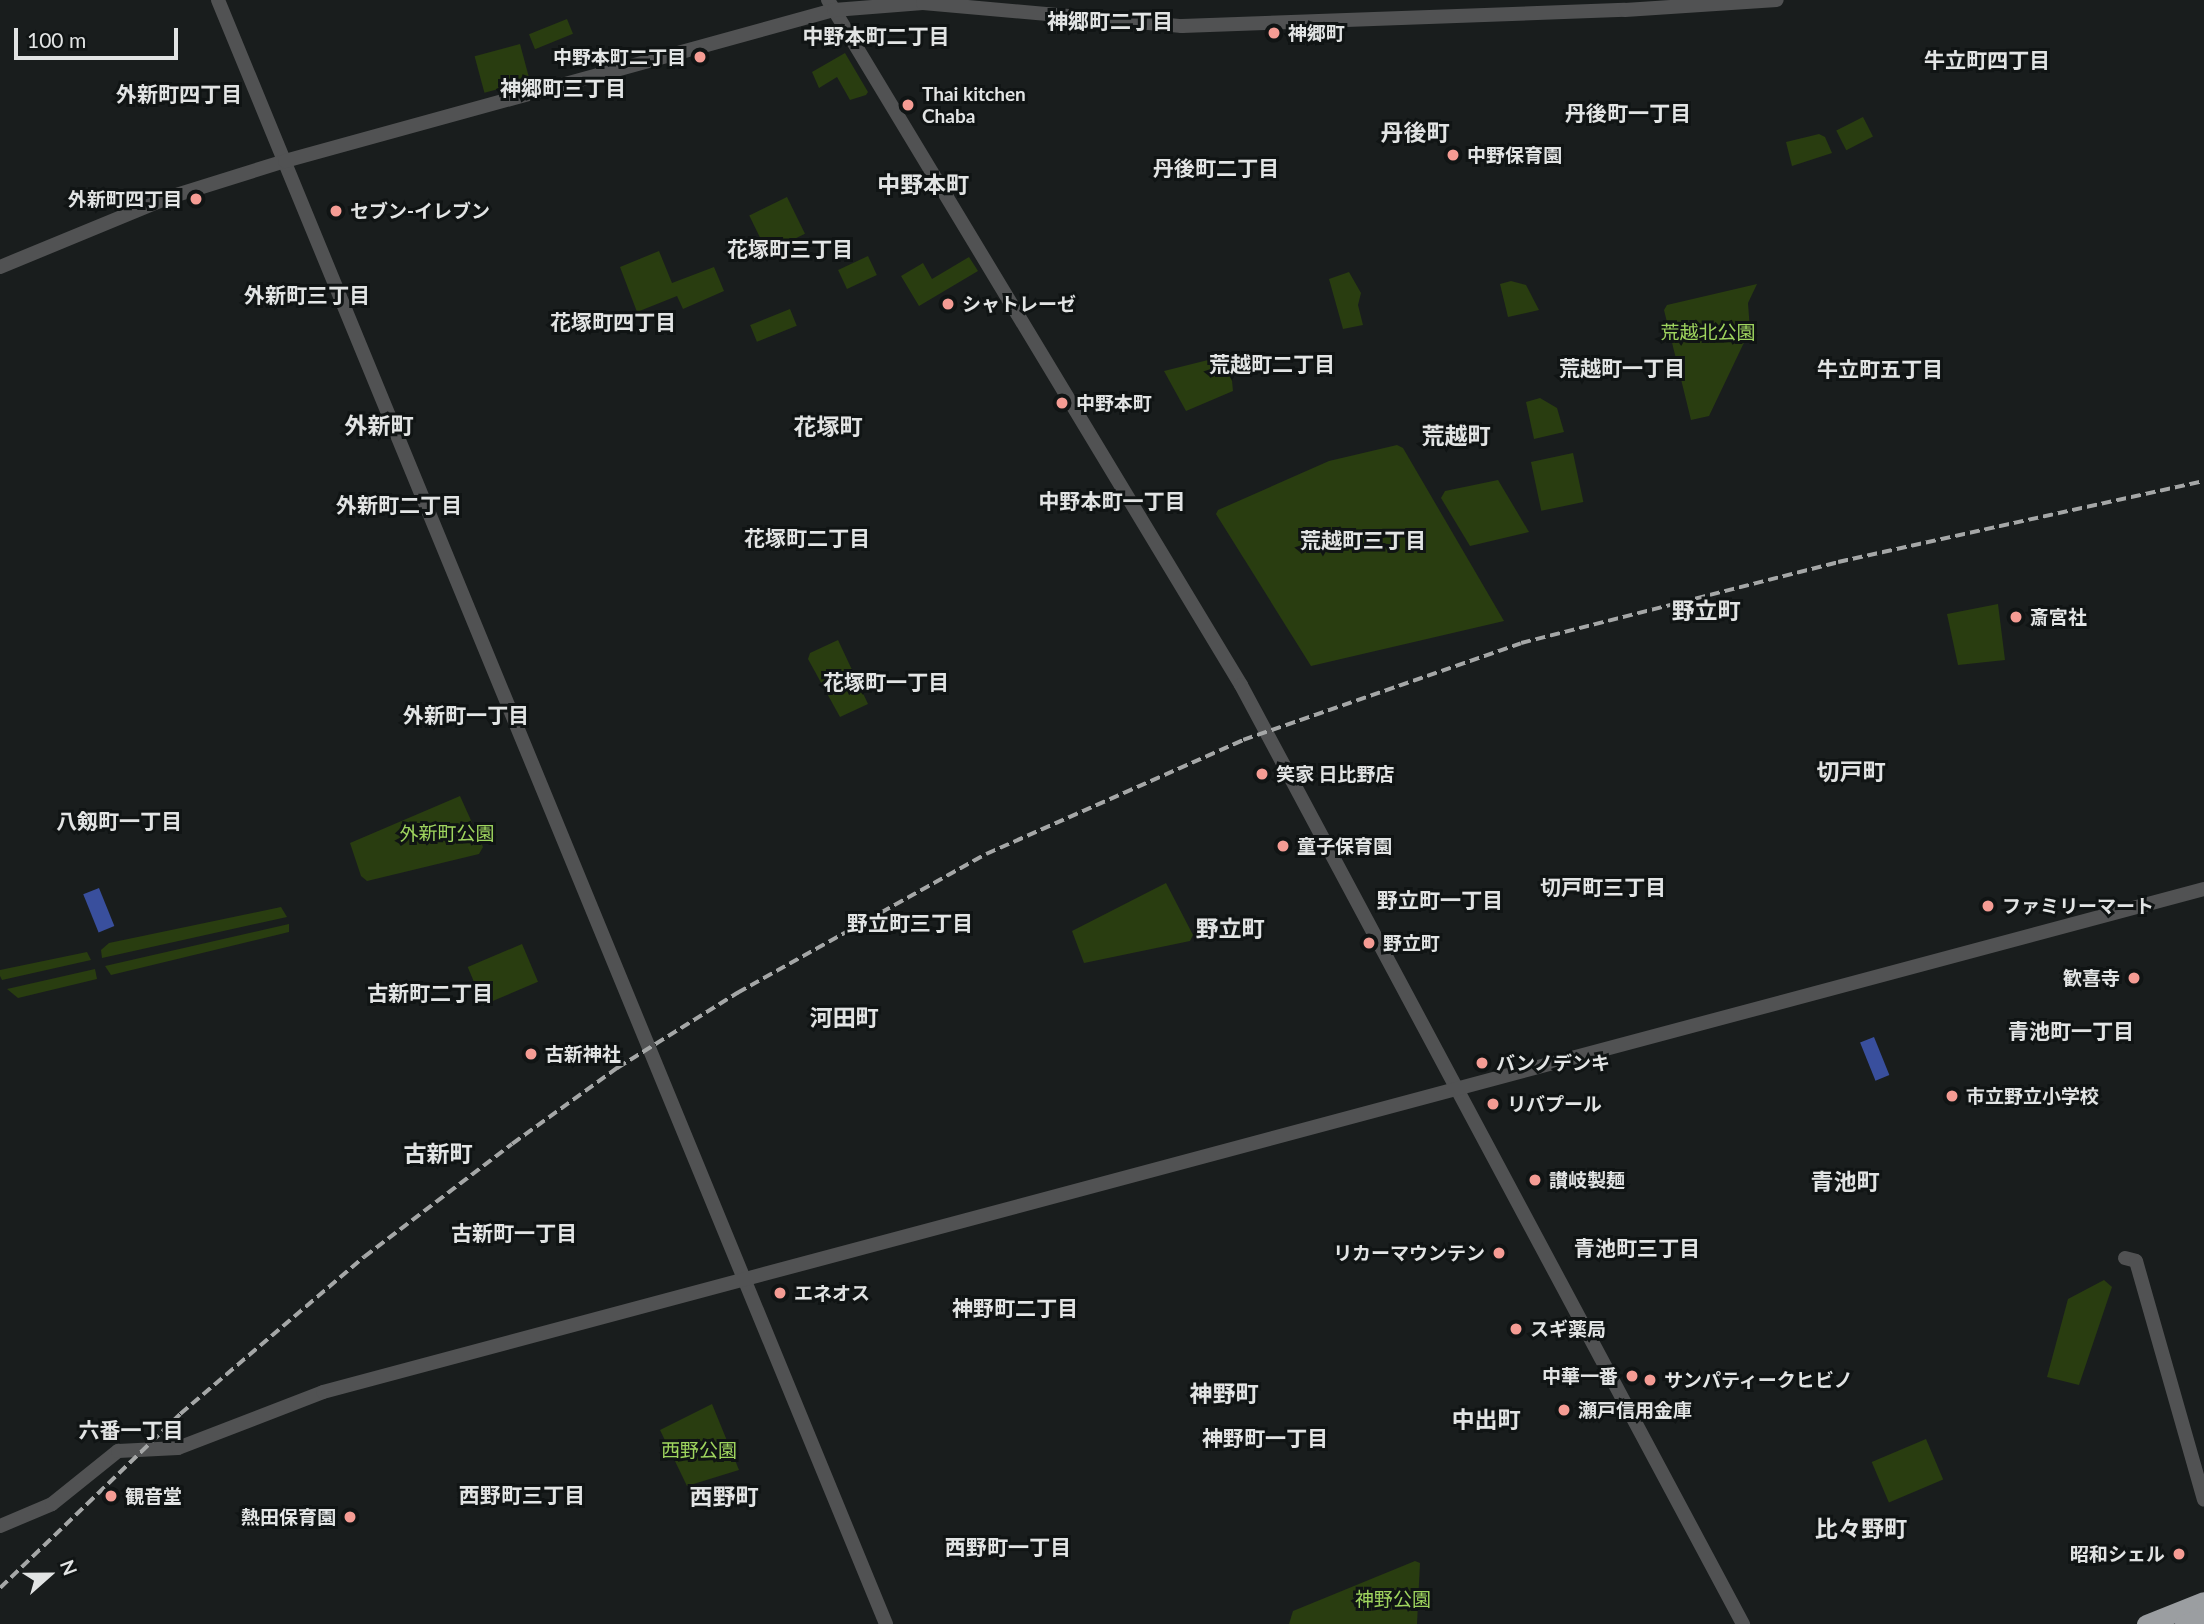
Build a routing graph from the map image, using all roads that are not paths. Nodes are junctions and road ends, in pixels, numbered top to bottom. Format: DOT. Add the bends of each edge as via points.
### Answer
graph roads {
  1 [pos="218,0"];
  2 [pos="1777,0"];
  3 [pos="831,5"];
  4 [pos="285,161"];
  5 [pos="0,267"];
  6 [pos="2204,889"];
  7 [pos="1458,1089"];
  8 [pos="2125,1258"];
  9 [pos="746,1279"];
  10 [pos="2204,1499"];
  11 [pos="0,1526"];
  12 [pos="2204,1601"];
  13 [pos="2204,1616"];
  14 [pos="886,1624"];
  15 [pos="1743,1624"];
  16 [pos="2146,1624"];
  17 [pos="2184,1624"];
  1 -- 4 [label="street"];
  2 -- 3 [label="street" via="1611,11 1182,26 923,3"];
  3 -- 4 [label="street"];
  3 -- 7 [label="street" via="1215,641"];
  4 -- 5 [label="street" via="170,197"];
  4 -- 9 [label="street"];
  6 -- 7 [label="street"];
  7 -- 9 [label="street"];
  7 -- 15 [label="street"];
  8 -- 10 [label="street" via="2136,1261"];
  9 -- 11 [label="street" via="323,1392 178,1448 118,1451 52,1503"];
  9 -- 14 [label="street"];
  12 -- 16 [label="highway"];
  13 -- 17 [label="highway"];
}
